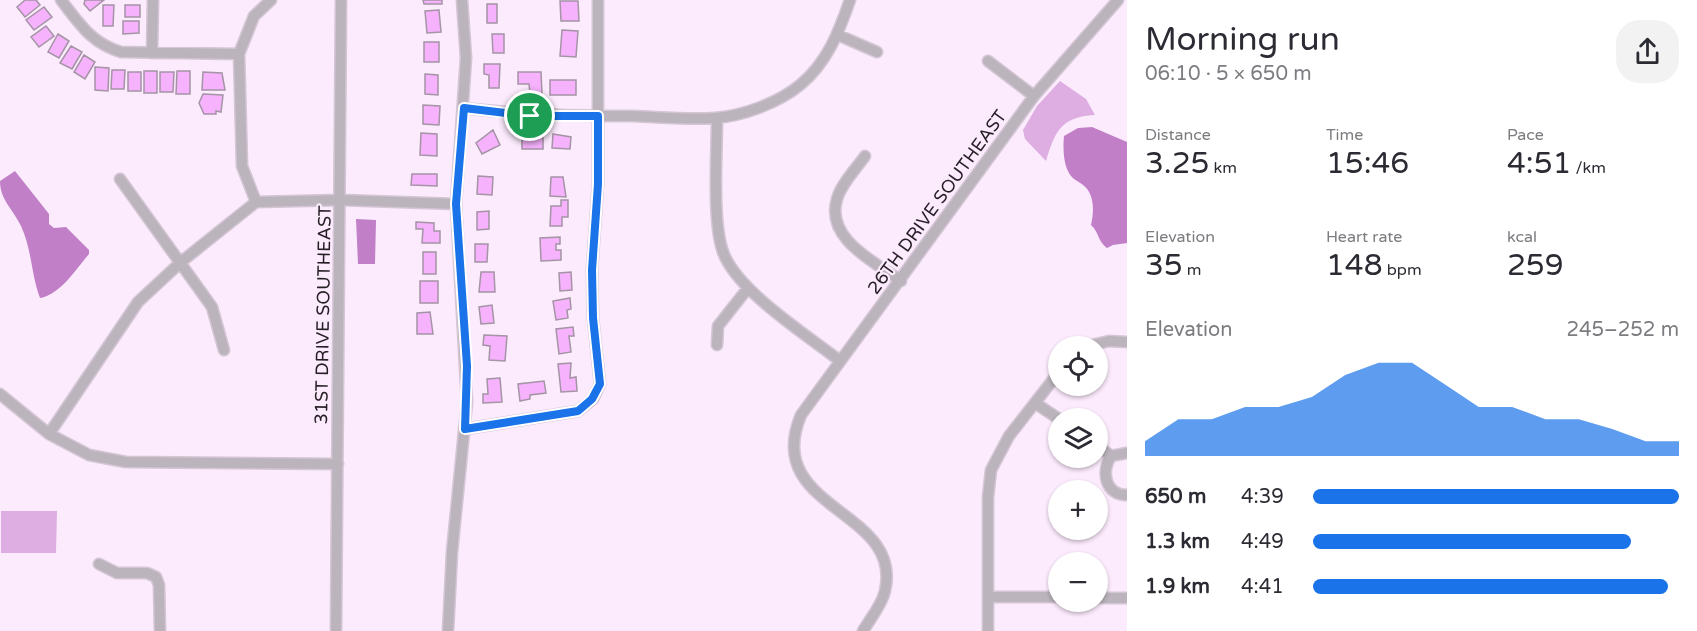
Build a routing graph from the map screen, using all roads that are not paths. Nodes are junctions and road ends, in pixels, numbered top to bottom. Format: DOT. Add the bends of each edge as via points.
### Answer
graph roads {
  1 [pos="61,0"];
  2 [pos="153,0"];
  3 [pos="271,0"];
  4 [pos="341,0"];
  5 [pos="462,0"];
  6 [pos="598,0"];
  7 [pos="850,0"];
  8 [pos="1118,0"];
  9 [pos="838,35"];
  10 [pos="152,52"];
  11 [pos="877,52"];
  12 [pos="239,54"];
  13 [pos="988,61"];
  14 [pos="1035,96"];
  15 [pos="464,108"];
  16 [pos="598,116"];
  17 [pos="717,118"];
  18 [pos="865,156"];
  19 [pos="120,179"];
  20 [pos="340,200"];
  21 [pos="256,202"];
  22 [pos="456,204"];
  23 [pos="181,262"];
  24 [pos="901,281"];
  25 [pos="748,288"];
  26 [pos="1108,341"];
  27 [pos="1127,342"];
  28 [pos="717,345"];
  29 [pos="224,350"];
  30 [pos="840,361"];
  31 [pos="1048,386"];
  32 [pos="0,394"];
  33 [pos="1035,403"];
  34 [pos="1048,412"];
  35 [pos="465,429"];
  36 [pos="49,434"];
  37 [pos="1127,453"];
  38 [pos="1108,454"];
  39 [pos="1111,456"];
  40 [pos="338,464"];
  41 [pos="1127,495"];
  42 [pos="99,564"];
  43 [pos="988,597"];
  44 [pos="1048,597"];
  45 [pos="1108,598"];
  46 [pos="1127,598"];
  47 [pos="160,631"];
  48 [pos="336,631"];
  49 [pos="448,631"];
  50 [pos="862,631"];
  51 [pos="988,631"];
  1 -- 10 [label="street" via="103,47 122,52"];
  2 -- 10 [label="street"];
  3 -- 12 [label="street" via="254,16"];
  4 -- 20 [label="street, 31ST DRIVE SOUTHEAST"];
  5 -- 15 [label="street"];
  6 -- 16 [label="street"];
  7 -- 9 [label="street"];
  8 -- 14 [label="street, 26TH DRIVE SOUTHEAST"];
  9 -- 11 [label="street"];
  9 -- 17 [label="street" via="820,65 792,91 754,109"];
  10 -- 12 [label="street"];
  12 -- 21 [label="street" via="242,166"];
  13 -- 14 [label="street"];
  14 -- 24 [label="street, 26TH DRIVE SOUTHEAST"];
  15 -- 16 [label="street" via="530,116"];
  15 -- 22 [label="street"];
  16 -- 17 [label="street"];
  16 -- 35 [label="street" via="592,270 600,384 592,399 578,411"];
  17 -- 25 [label="street" via="719,235 730,267"];
  18 -- 24 [label="street" via="837,198 838,228 848,243"];
  19 -- 23 [label="street"];
  20 -- 21 [label="street"];
  20 -- 22 [label="street"];
  20 -- 40 [label="street, 31ST DRIVE SOUTHEAST"];
  21 -- 23 [label="street"];
  22 -- 35 [label="street" via="467,366"];
  23 -- 29 [label="street" via="212,306"];
  23 -- 36 [label="street" via="138,303"];
  24 -- 30 [label="street, 26TH DRIVE SOUTHEAST"];
  25 -- 28 [label="street" via="718,326"];
  25 -- 30 [label="street"];
  26 -- 27 [label="street"];
  30 -- 50 [label="street, 26TH DRIVE SOUTHEAST" via="801,415 794,431 795,459 800,475 817,494 857,524 876,543 883,557 886,590"];
  31 -- 33 [label="street"];
  32 -- 36 [label="street"];
  33 -- 34 [label="street"];
  33 -- 43 [label="street" via="1009,436 991,470"];
  35 -- 49 [label="street"];
  36 -- 40 [label="street" via="89,455 126,462"];
  37 -- 39 [label="street"];
  38 -- 39 [label="street"];
  39 -- 41 [label="street" via="1106,468 1109,488"];
  40 -- 48 [label="street, 31ST DRIVE SOUTHEAST"];
  42 -- 47 [label="street" via="117,573 147,573 156,577"];
  43 -- 44 [label="street"];
  43 -- 51 [label="street"];
  45 -- 46 [label="street"];
}
